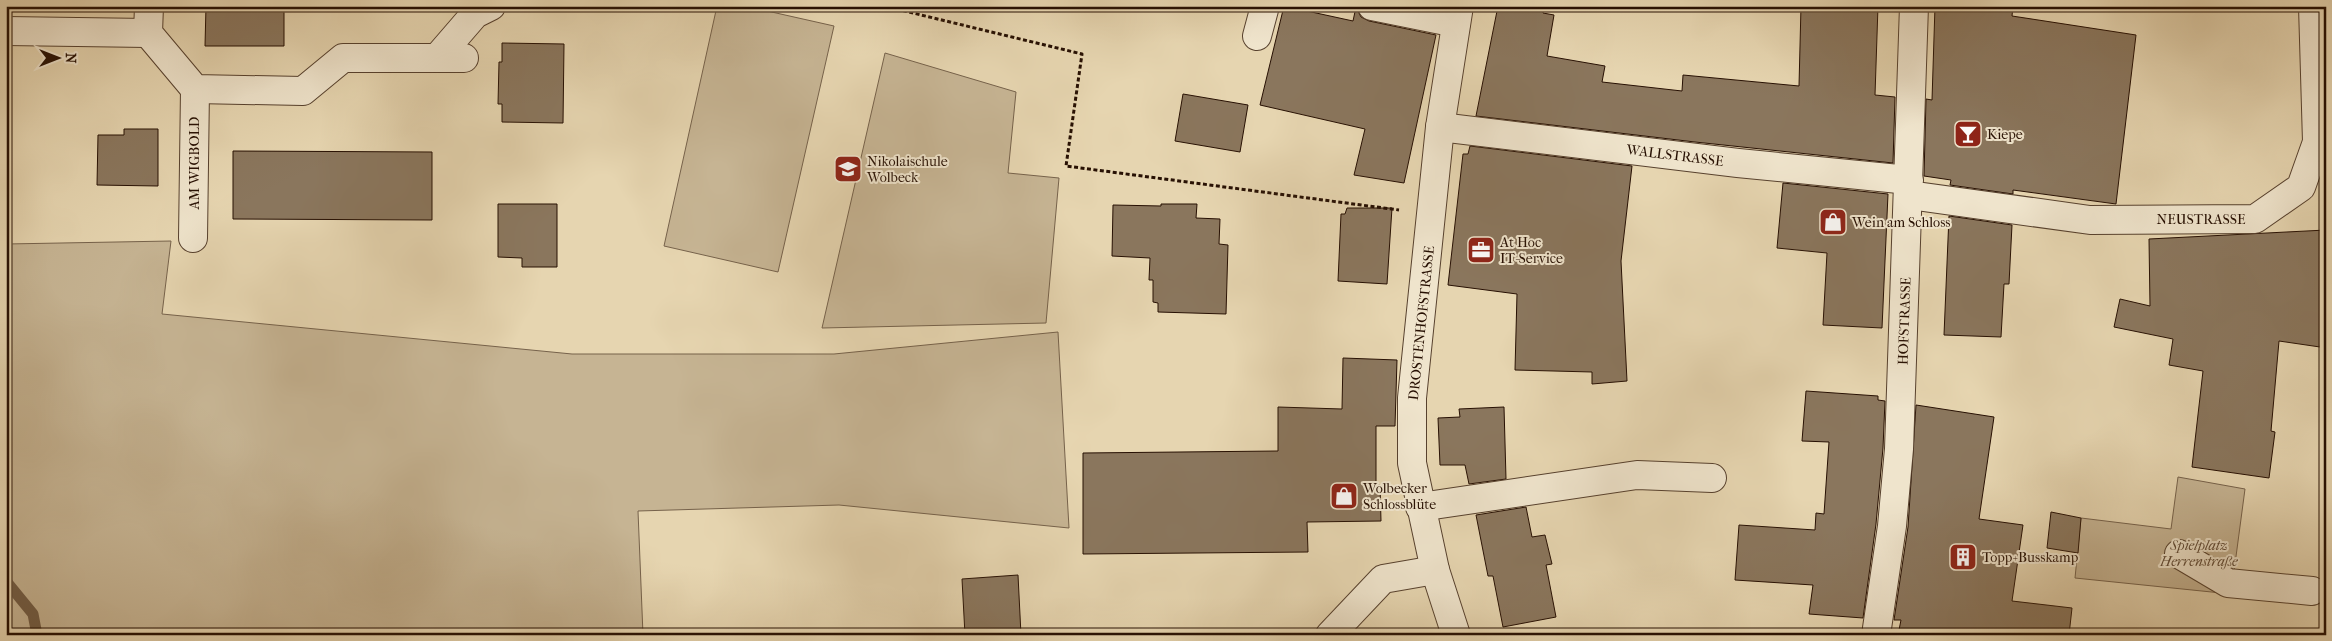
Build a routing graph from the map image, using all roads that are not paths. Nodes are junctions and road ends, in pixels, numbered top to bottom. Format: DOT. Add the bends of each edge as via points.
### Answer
graph roads {
  1 [pos="491,6"];
  2 [pos="1265,6"];
  3 [pos="1372,6"];
  4 [pos="1914,6"];
  5 [pos="2313,6"];
  6 [pos="1457,14"];
  7 [pos="148,19"];
  8 [pos="6,31"];
  9 [pos="1257,36"];
  10 [pos="437,58"];
  11 [pos="464,58"];
  12 [pos="194,89"];
  13 [pos="1440,127"];
  14 [pos="1909,187"];
  15 [pos="193,238"];
  16 [pos="1712,478"];
  17 [pos="1420,508"];
  18 [pos="2179,554"];
  19 [pos="1435,570"];
  20 [pos="2312,591"];
  21 [pos="1330,635"];
  22 [pos="1456,635"];
  23 [pos="1876,635"];
  1 -- 10 [label="street" via="475,14"];
  2 -- 9 [label="street"];
  3 -- 6 [label="street"];
  4 -- 14 [label="street, HOFSTRASSE"];
  5 -- 14 [label="street, NEUSTRASSE" via="2317,142 2301,187 2255,219 2090,220"];
  6 -- 13 [label="street, DROSTENHOFSTRASSE"];
  7 -- 8 [label="street"];
  7 -- 12 [label="street"];
  10 -- 11 [label="street"];
  10 -- 12 [label="street" via="343,58 303,91"];
  12 -- 15 [label="street, AM WIGBOLD"];
  13 -- 14 [label="street, WALLSTRASSE" via="1738,162"];
  13 -- 17 [label="street, DROSTENHOFSTRASSE" via="1412,398 1412,463"];
  14 -- 23 [label="street, HOFSTRASSE" via="1899,449 1892,526"];
  16 -- 17 [label="street" via="1637,475"];
  17 -- 19 [label="street, DROSTENHOFSTRASSE"];
  18 -- 20 [label="street" via="2228,583"];
  19 -- 21 [label="street" via="1383,579"];
  19 -- 22 [label="street, DROSTENHOFSTRASSE"];
}
